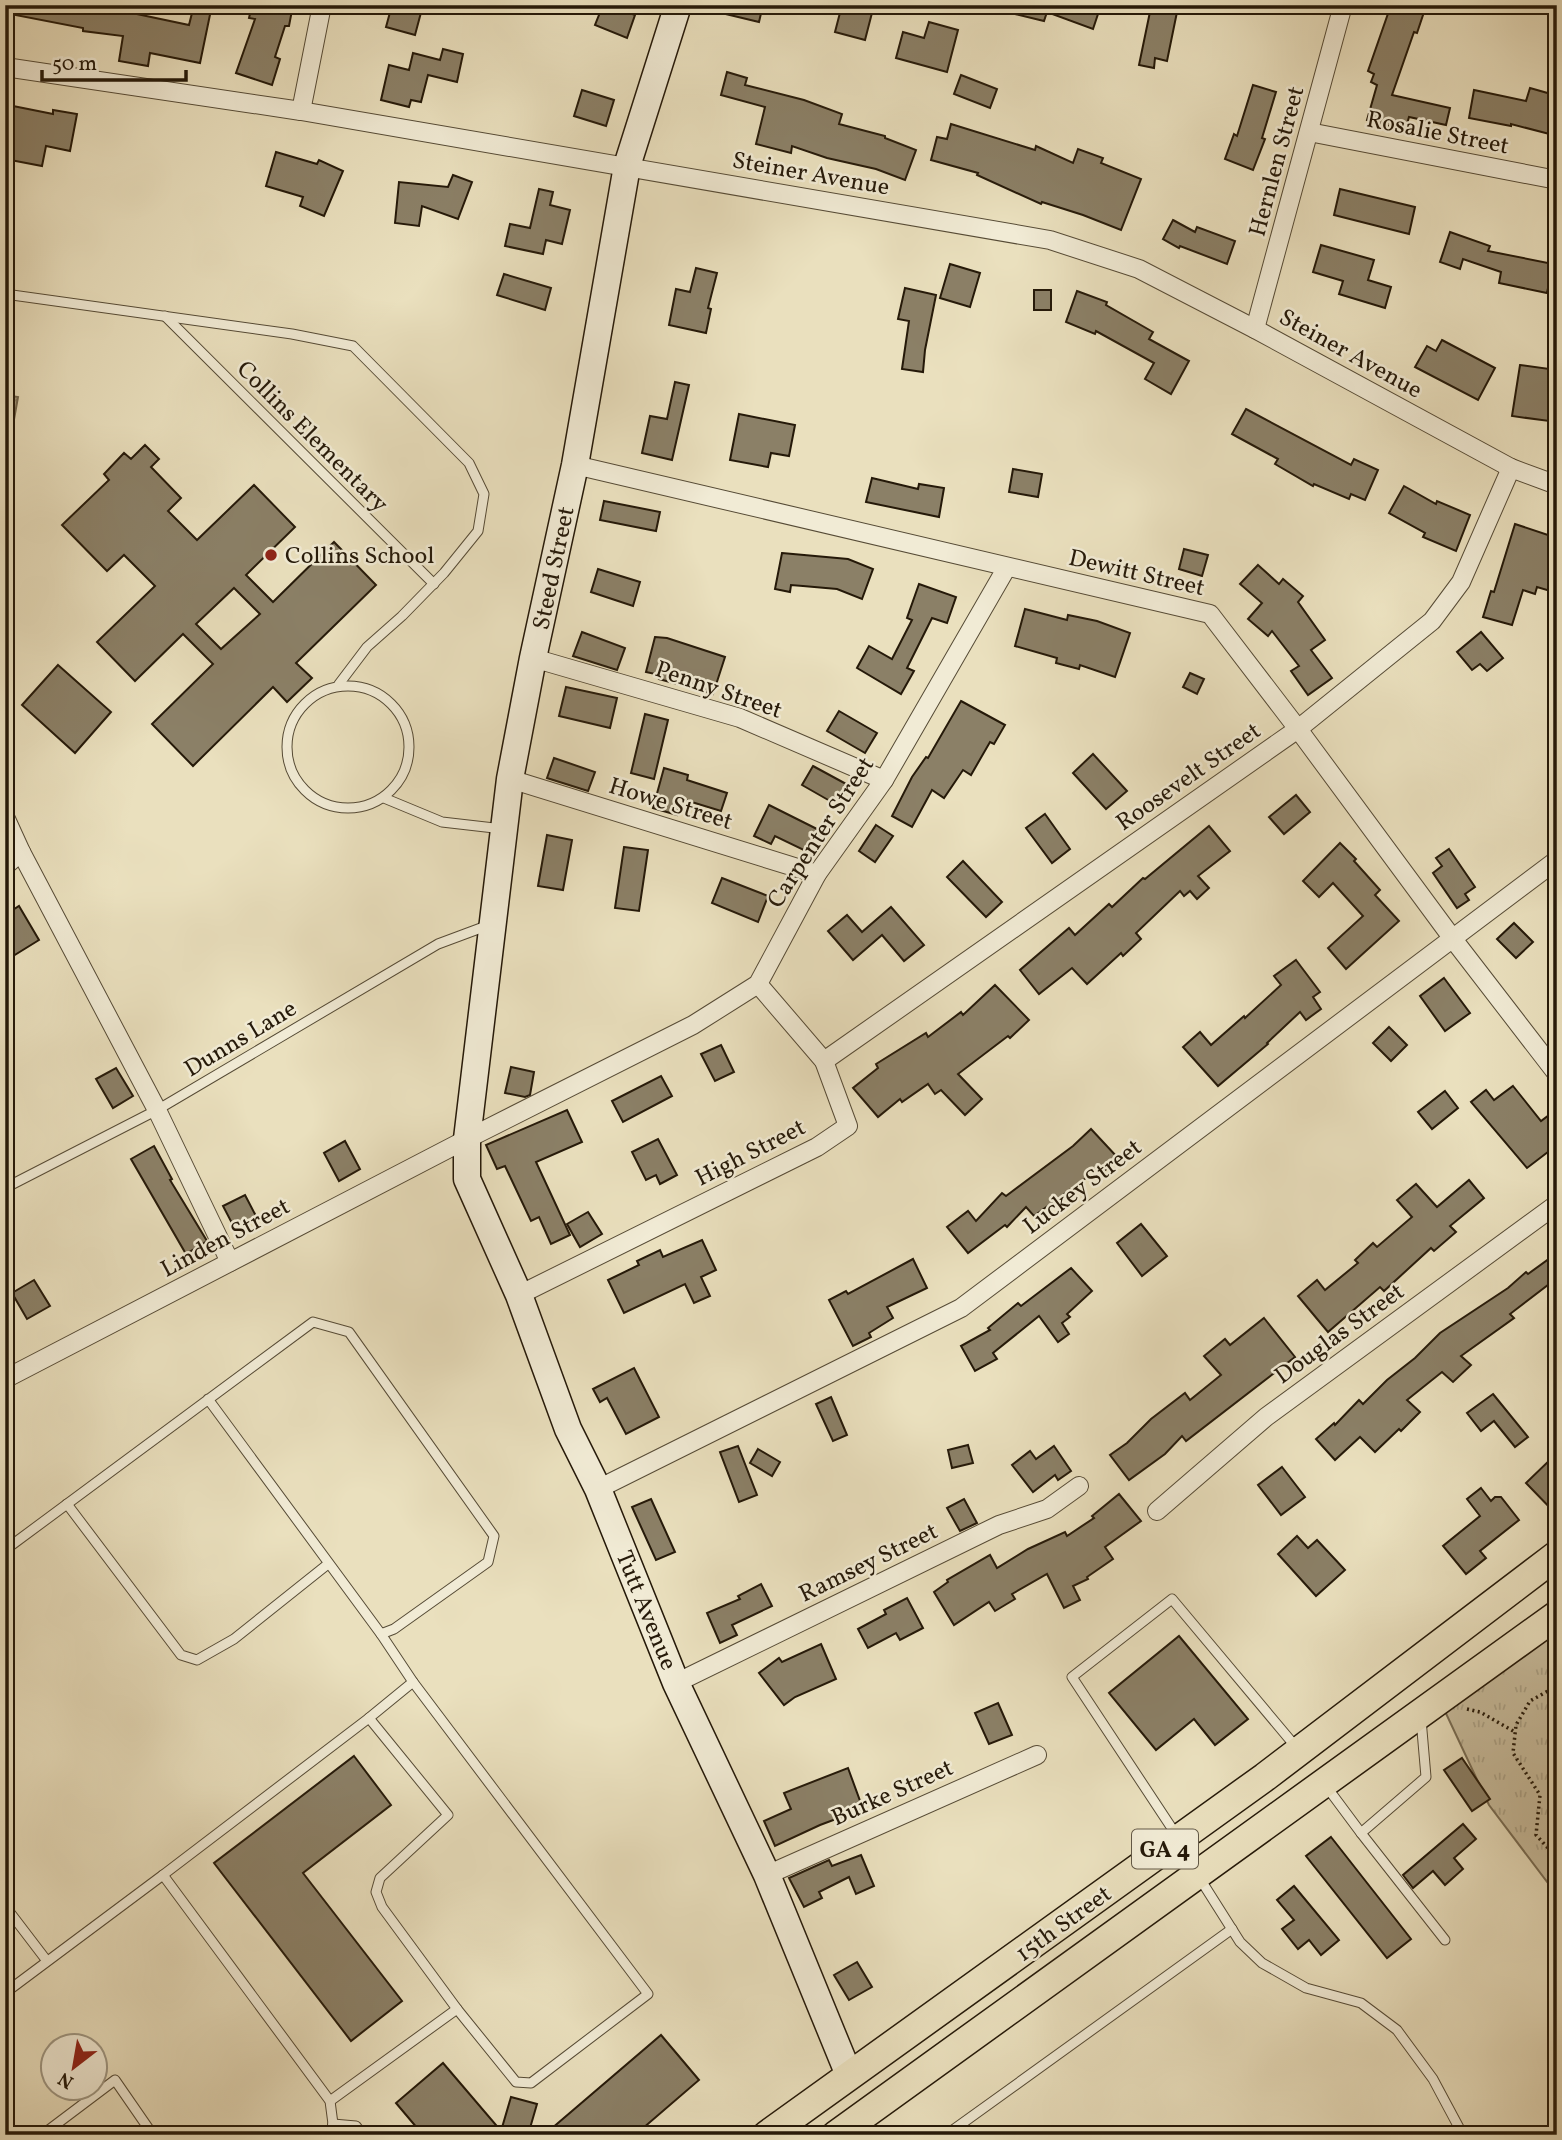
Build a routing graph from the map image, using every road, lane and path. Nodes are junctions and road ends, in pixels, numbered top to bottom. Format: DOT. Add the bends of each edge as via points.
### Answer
graph roads {
  1 [pos="322,5"];
  2 [pos="678,5"];
  3 [pos="1343,5"];
  4 [pos="5,67"];
  5 [pos="301,111"];
  6 [pos="1309,132"];
  7 [pos="627,166"];
  8 [pos="1557,180"];
  9 [pos="5,294"];
  10 [pos="165,316"];
  11 [pos="1255,328"];
  12 [pos="575,465"];
  13 [pos="1511,468"];
  14 [pos="1557,485"];
  15 [pos="1007,567"];
  16 [pos="434,584"];
  17 [pos="533,657"];
  18 [pos="339,684"];
  19 [pos="1298,729"];
  20 [pos="510,779"];
  21 [pos="884,780"];
  22 [pos="384,799"];
  23 [pos="5,817"];
  24 [pos="505,829"];
  25 [pos="21,852"];
  26 [pos="1557,860"];
  27 [pos="5,866"];
  28 [pos="817,874"];
  29 [pos="494,923"];
  30 [pos="1452,939"];
  31 [pos="758,984"];
  32 [pos="824,1061"];
  33 [pos="1557,1074"];
  34 [pos="157,1110"];
  35 [pos="467,1139"];
  36 [pos="5,1188"];
  37 [pos="1557,1203"];
  38 [pos="230,1262"];
  39 [pos="519,1295"];
  40 [pos="5,1379"];
  41 [pos="208,1399"];
  42 [pos="1079,1486"];
  43 [pos="598,1489"];
  44 [pos="68,1504"];
  45 [pos="1157,1511"];
  46 [pos="5,1550"];
  47 [pos="1557,1555"];
  48 [pos="328,1564"];
  49 [pos="1557,1615"];
  50 [pos="381,1634"];
  51 [pos="413,1682"];
  52 [pos="676,1682"];
  53 [pos="1557,1686"];
  54 [pos="1462,1708"];
  55 [pos="1419,1714"];
  56 [pos="369,1718"];
  57 [pos="1516,1732"];
  58 [pos="1299,1751"];
  59 [pos="1037,1755"];
  60 [pos="1324,1783"];
  61 [pos="1361,1833"];
  62 [pos="1179,1839"];
  63 [pos="1557,1851"];
  64 [pos="1198,1874"];
  65 [pos="163,1875"];
  66 [pos="767,1875"];
  67 [pos="5,1906"];
  68 [pos="1232,1929"];
  69 [pos="1445,1940"];
  70 [pos="47,1961"];
  71 [pos="5,1993"];
  72 [pos="457,2008"];
  73 [pos="849,2075"];
  74 [pos="330,2101"];
  75 [pos="333,2123"];
  76 [pos="953,2130"];
  77 [pos="151,2132"];
  78 [pos="42,2135"];
  79 [pos="139,2135"];
  80 [pos="330,2135"];
  81 [pos="341,2135"];
  82 [pos="363,2135"];
  83 [pos="767,2135"];
  84 [pos="836,2135"];
  85 [pos="1463,2135"];
  1 -- 5 [label="street"];
  2 -- 7 [label="street, Steed Street"];
  3 -- 6 [label="street, Hernlen Street"];
  4 -- 5 [label="street, Steiner Avenue"];
  5 -- 7 [label="street, Steiner Avenue"];
  6 -- 8 [label="street, Rosalie Street"];
  6 -- 11 [label="street, Hernlen Street"];
  7 -- 11 [label="street, Steiner Avenue" via="1050,240 1139,269"];
  7 -- 12 [label="street, Steed Street"];
  9 -- 10 [label="lane, Collins Elementary"];
  10 -- 16 [label="lane, Collins Elementary"];
  10 -- 16 [label="lane, Collins Elementary" via="353,346 469,463 484,494 478,531"];
  11 -- 13 [label="street, Steiner Avenue"];
  12 -- 15 [label="street, Dewitt Street"];
  12 -- 17 [label="street, Steed Street"];
  13 -- 14 [label="street, Steiner Avenue"];
  13 -- 19 [label="street, Roosevelt Street" via="1461,582 1432,621"];
  15 -- 19 [label="street, Dewitt Street" via="1210,614"];
  15 -- 21 [label="street, Carpenter Street"];
  16 -- 18 [label="lane, Collins Elementary" via="367,647"];
  17 -- 20 [label="street, Steed Street"];
  17 -- 21 [label="street, Penny Street" via="740,718"];
  18 -- 22 [label="lane" via="375,690 400,712 411,743 403,777"];
  18 -- 22 [label="lane, Collins Elementary" via="296,710 285,742 287,763 301,788 318,802 358,809"];
  19 -- 30 [label="street, Dewitt Street"];
  19 -- 32 [label="street, Roosevelt Street"];
  20 -- 24 [label="street, Steed Street"];
  20 -- 28 [label="street, Howe Street"];
  21 -- 28 [label="street, Carpenter Street"];
  22 -- 24 [label="lane" via="442,822"];
  23 -- 25 [label="street"];
  24 -- 29 [label="street, Steed Street"];
  25 -- 27 [label="street"];
  25 -- 34 [label="street"];
  26 -- 30 [label="street, Luckey Street"];
  28 -- 31 [label="street, Carpenter Street"];
  29 -- 34 [label="lane, Dunns Lane" via="438,944"];
  29 -- 35 [label="street, Steed Street"];
  30 -- 33 [label="street, Dewitt Street"];
  30 -- 43 [label="street, Luckey Street" via="961,1308"];
  31 -- 32 [label="street, High Street"];
  31 -- 35 [label="street, Carpenter Street" via="693,1025"];
  32 -- 39 [label="street, High Street" via="848,1126 817,1147"];
  34 -- 36 [label="lane, Dunns Lane"];
  34 -- 38 [label="street"];
  35 -- 38 [label="street, Linden Street"];
  35 -- 39 [label="street, Tutt Avenue" via="467,1179"];
  37 -- 45 [label="street, Douglas Street" via="1266,1417"];
  38 -- 40 [label="street, Linden Street"];
  39 -- 43 [label="street, Tutt Avenue" via="568,1429"];
  41 -- 44 [label="lane"];
  41 -- 48 [label="lane"];
  41 -- 50 [label="lane" via="313,1322 349,1332 494,1536 488,1562"];
  42 -- 52 [label="street, Ramsey Street" via="1047,1509 999,1525"];
  43 -- 52 [label="street, Tutt Avenue"];
  44 -- 46 [label="lane"];
  44 -- 48 [label="lane" via="181,1655 197,1660 234,1639"];
  47 -- 58 [label="main road, 15th Street / GA 4"];
  48 -- 50 [label="lane"];
  49 -- 55 [label="main road, 15th Street / GA 4"];
  50 -- 51 [label="lane"];
  51 -- 56 [label="lane"];
  51 -- 72 [label="lane" via="648,1994 531,2083 516,2082"];
  52 -- 66 [label="street, Tutt Avenue"];
  53 -- 57 [label="path" via="1530,1701"];
  54 -- 57 [label="path" via="1480,1712"];
  55 -- 60 [label="main road, 15th Street / GA 4"];
  55 -- 61 [label="lane" via="1426,1777"];
  56 -- 65 [label="lane"];
  56 -- 72 [label="lane" via="448,1815 380,1878 376,1892"];
  57 -- 63 [label="path" via="1513,1753 1540,1795 1536,1835"];
  58 -- 62 [label="main road, 15th Street / GA 4"];
  58 -- 62 [label="lane" via="1172,1599 1072,1677"];
  59 -- 66 [label="street, Burke Street"];
  60 -- 61 [label="lane"];
  60 -- 64 [label="main road, 15th Street / GA 4"];
  61 -- 69 [label="lane"];
  62 -- 64 [label="lane"];
  62 -- 73 [label="main road, 15th Street / GA 4"];
  64 -- 68 [label="lane"];
  64 -- 84 [label="main road, 15th Street / GA 4"];
  65 -- 70 [label="lane"];
  65 -- 74 [label="lane"];
  66 -- 73 [label="street, Tutt Avenue"];
  67 -- 70 [label="lane"];
  68 -- 76 [label="lane"];
  68 -- 85 [label="lane" via="1262,1963 1306,1988 1361,2003 1397,2030 1433,2080"];
  70 -- 71 [label="lane"];
  72 -- 74 [label="lane"];
  73 -- 83 [label="main road, 15th Street / GA 4"];
  74 -- 75 [label="lane"];
  75 -- 80 [label="lane"];
  75 -- 81 [label="lane"];
  75 -- 82 [label="lane" via="356,2126"];
  77 -- 78 [label="lane" via="115,2080"];
  77 -- 79 [label="lane"];
}
